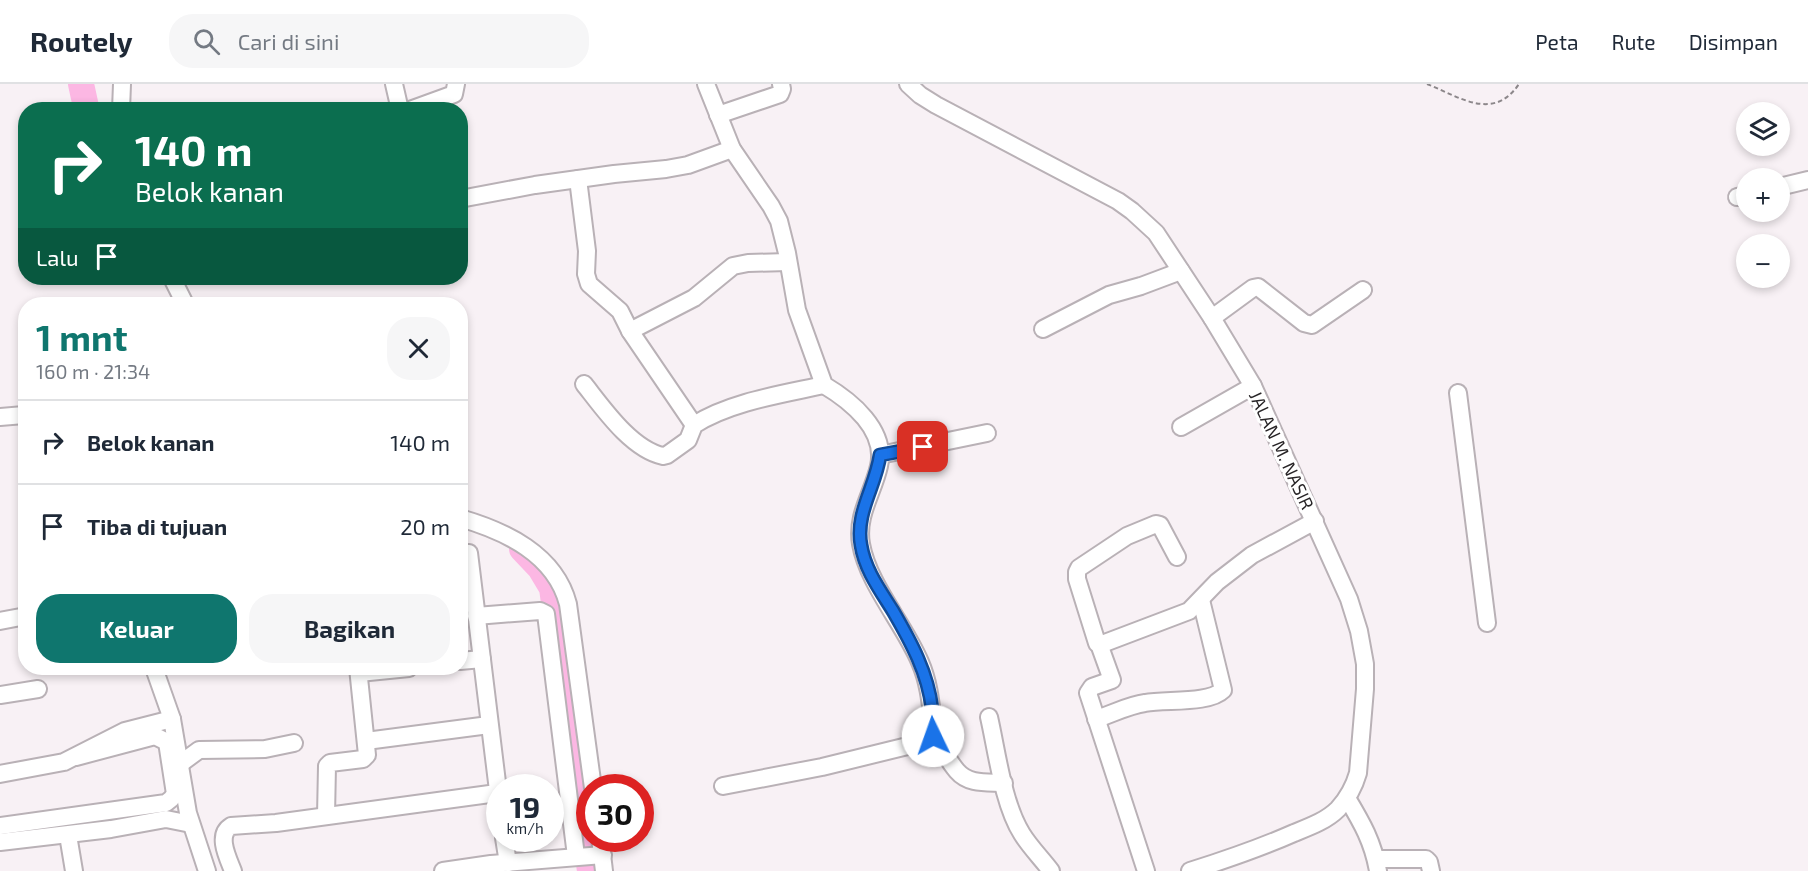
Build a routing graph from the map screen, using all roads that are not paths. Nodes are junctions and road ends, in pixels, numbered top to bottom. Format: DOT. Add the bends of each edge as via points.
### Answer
graph roads {
  1 [pos="122,84"];
  2 [pos="394,84"];
  3 [pos="456,84"];
  4 [pos="706,84"];
  5 [pos="781,84"];
  6 [pos="908,84"];
  7 [pos="121,102"];
  8 [pos="398,102"];
  9 [pos="433,102"];
  10 [pos="718,115"];
  11 [pos="732,149"];
  12 [pos="578,179"];
  13 [pos="1808,180"];
  14 [pos="1790,184"];
  15 [pos="468,198"];
  16 [pos="788,262"];
  17 [pos="1181,271"];
  18 [pos="1363,290"];
  19 [pos="1212,318"];
  20 [pos="1043,329"];
  21 [pos="630,331"];
  22 [pos="584,384"];
  23 [pos="824,385"];
  24 [pos="1253,386"];
  25 [pos="1458,393"];
  26 [pos="18,416"];
  27 [pos="0,417"];
  28 [pos="694,425"];
  29 [pos="1181,427"];
  30 [pos="987,433"];
  31 [pos="880,455"];
  32 [pos="468,520"];
  33 [pos="1315,521"];
  34 [pos="469,553"];
  35 [pos="1177,557"];
  36 [pos="468,570"];
  37 [pos="468,590"];
  38 [pos="1201,600"];
  39 [pos="476,616"];
  40 [pos="18,618"];
  41 [pos="0,621"];
  42 [pos="1486,623"];
  43 [pos="1099,644"];
  44 [pos="482,659"];
  45 [pos="468,661"];
  46 [pos="156,675"];
  47 [pos="359,675"];
  48 [pos="38,689"];
  49 [pos="0,696"];
  50 [pos="989,717"];
  51 [pos="172,719"];
  52 [pos="1096,719"];
  53 [pos="489,725"];
  54 [pos="934,734"];
  55 [pos="366,741"];
  56 [pos="294,743"];
  57 [pos="75,757"];
  58 [pos="180,764"];
  59 [pos="0,774"];
  60 [pos="495,774"];
  61 [pos="591,774"];
  62 [pos="1004,783"];
  63 [pos="723,786"];
  64 [pos="1347,798"];
  65 [pos="486,801"];
  66 [pos="326,816"];
  67 [pos="191,824"];
  68 [pos="0,826"];
  69 [pos="68,835"];
  70 [pos="0,842"];
  71 [pos="506,852"];
  72 [pos="594,855"];
  73 [pos="508,863"];
  74 [pos="1377,865"];
  75 [pos="74,871"];
  76 [pos="207,871"];
  77 [pos="232,871"];
  78 [pos="443,871"];
  79 [pos="1051,871"];
  80 [pos="1146,871"];
  81 [pos="1190,871"];
  82 [pos="1431,871"];
  1 -- 7 [label="street"];
  2 -- 8 [label="street"];
  3 -- 9 [label="street" via="453,95"];
  4 -- 10 [label="street"];
  5 -- 10 [label="street" via="780,94"];
  6 -- 17 [label="street, JALAN M. NASIR" via="936,105 1118,201 1156,233"];
  10 -- 11 [label="street"];
  11 -- 12 [label="street" via="666,170"];
  11 -- 16 [label="street" via="776,214"];
  12 -- 15 [label="street"];
  12 -- 21 [label="street" via="588,281 620,311"];
  13 -- 14 [label="street"];
  16 -- 21 [label="street" via="733,266 694,298"];
  16 -- 23 [label="street" via="797,310"];
  17 -- 19 [label="street, JALAN M. NASIR"];
  17 -- 20 [label="street" via="1103,298"];
  18 -- 19 [label="street" via="1312,325 1258,287"];
  19 -- 24 [label="street, JALAN M. NASIR"];
  21 -- 28 [label="street"];
  22 -- 28 [label="street" via="626,435 656,454 666,456 686,443"];
  23 -- 28 [label="street" via="740,405"];
  23 -- 31 [label="street" via="842,395 865,419"];
  24 -- 29 [label="street"];
  24 -- 33 [label="street, JALAN M. NASIR"];
  25 -- 42 [label="street"];
  26 -- 27 [label="street"];
  30 -- 31 [label="street"];
  31 -- 54 [label="street" via="860,522 861,545 872,578 920,662 929,692"];
  32 -- 61 [label="street" via="524,545 538,556 563,590"];
  33 -- 38 [label="street" via="1252,555"];
  33 -- 64 [label="street, JALAN M. NASIR" via="1356,617 1365,664 1358,773"];
  34 -- 36 [label="street"];
  35 -- 43 [label="street" via="1156,524 1127,536 1079,568 1077,579"];
  37 -- 39 [label="street"];
  38 -- 43 [label="street" via="1189,611"];
  38 -- 52 [label="street" via="1224,690 1205,698 1144,703"];
  39 -- 44 [label="street"];
  39 -- 72 [label="street" via="540,611 546,614"];
  40 -- 41 [label="street"];
  43 -- 52 [label="street" via="1112,680 1092,687 1088,693"];
  44 -- 45 [label="street"];
  44 -- 53 [label="street"];
  46 -- 51 [label="street"];
  47 -- 55 [label="street"];
  48 -- 49 [label="street"];
  50 -- 62 [label="street"];
  51 -- 57 [label="street" via="125,731"];
  51 -- 58 [label="street"];
  52 -- 80 [label="street"];
  53 -- 55 [label="street"];
  53 -- 60 [label="street"];
  54 -- 62 [label="street" via="964,778"];
  54 -- 63 [label="street" via="928,741"];
  55 -- 66 [label="street" via="365,758 327,766"];
  56 -- 58 [label="street" via="265,749 199,750"];
  57 -- 59 [label="street"];
  57 -- 68 [label="street" via="155,736 167,742 175,794 166,803"];
  58 -- 67 [label="street"];
  62 -- 79 [label="street" via="1022,834"];
  64 -- 74 [label="street" via="1366,831"];
  64 -- 81 [label="street, JALAN M. NASIR" via="1316,824"];
  65 -- 66 [label="street"];
  66 -- 77 [label="street" via="228,827 224,834"];
  67 -- 69 [label="street" via="166,819"];
  67 -- 76 [label="street"];
  69 -- 70 [label="street"];
  69 -- 75 [label="street"];
  71 -- 73 [label="street"];
  72 -- 73 [label="street"];
  73 -- 78 [label="street"];
  74 -- 82 [label="street" via="1426,860"];
}
